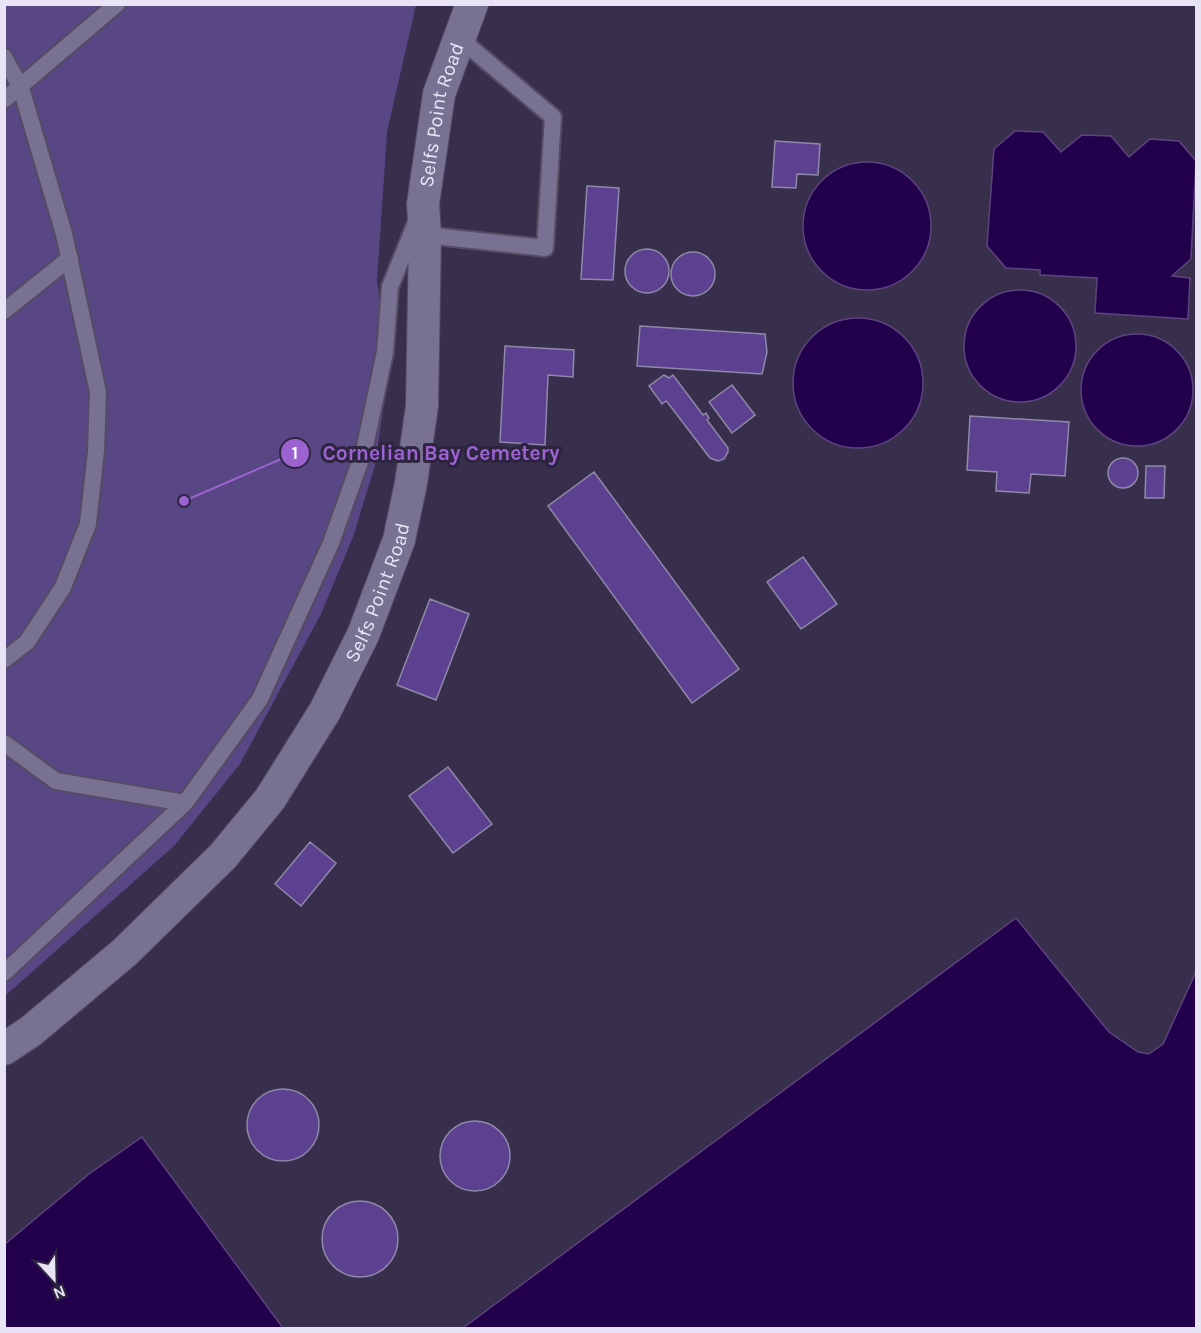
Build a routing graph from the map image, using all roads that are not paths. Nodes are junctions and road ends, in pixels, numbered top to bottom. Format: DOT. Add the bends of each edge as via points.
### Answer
graph roads {
  1 [pos="117,4"];
  2 [pos="472,4"];
  3 [pos="459,38"];
  4 [pos="4,57"];
  5 [pos="21,88"];
  6 [pos="4,100"];
  7 [pos="424,219"];
  8 [pos="70,258"];
  9 [pos="4,311"];
  10 [pos="4,660"];
  11 [pos="4,743"];
  12 [pos="185,803"];
  13 [pos="4,972"];
  14 [pos="4,1049"];
  1 -- 5 [label="lane"];
  2 -- 3 [label="street, Selfs Point Road"];
  3 -- 7 [label="street, Selfs Point Road" via="439,94"];
  3 -- 7 [label="lane" via="553,117 545,248"];
  4 -- 5 [label="lane"];
  5 -- 6 [label="lane"];
  5 -- 8 [label="lane"];
  7 -- 12 [label="lane" via="390,287 385,352 364,451 332,543 260,699"];
  7 -- 14 [label="street, Selfs Point Road" via="422,406 411,483 399,540 363,635 325,711 270,799 223,856 125,952 32,1031"];
  8 -- 9 [label="lane"];
  8 -- 10 [label="lane" via="98,392 88,524 63,587 27,642"];
  11 -- 12 [label="lane" via="56,781"];
  12 -- 13 [label="lane"];
}
